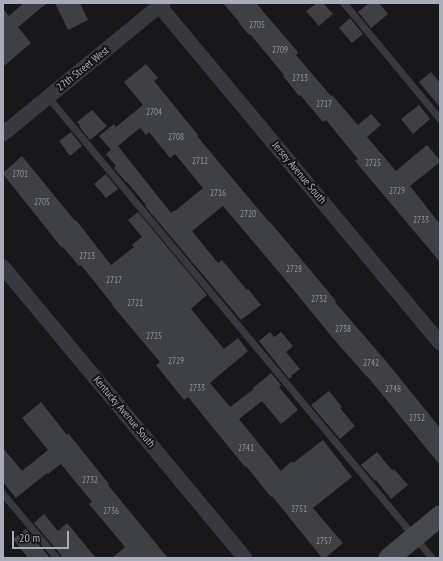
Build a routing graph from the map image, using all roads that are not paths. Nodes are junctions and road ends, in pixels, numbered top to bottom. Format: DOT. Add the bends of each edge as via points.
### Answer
graph roads {
  1 [pos="344,3"];
  2 [pos="160,4"];
  3 [pos="48,97"];
  4 [pos="440,119"];
  5 [pos="3,134"];
  6 [pos="3,267"];
  7 [pos="440,343"];
  8 [pos="3,494"];
  9 [pos="440,516"];
  10 [pos="415,537"];
  11 [pos="57,558"];
  12 [pos="244,558"];
  13 [pos="390,558"];
  14 [pos="432,558"];
  1 -- 4 [label="lane"];
  2 -- 3 [label="street, 27th Street West"];
  2 -- 7 [label="street, Jersey Avenue South"];
  3 -- 5 [label="street, 27th Street West"];
  3 -- 10 [label="lane"];
  6 -- 12 [label="street, Kentucky Avenue South"];
  8 -- 11 [label="lane"];
  9 -- 10 [label="street"];
  10 -- 13 [label="street"];
  10 -- 14 [label="lane"];
}
